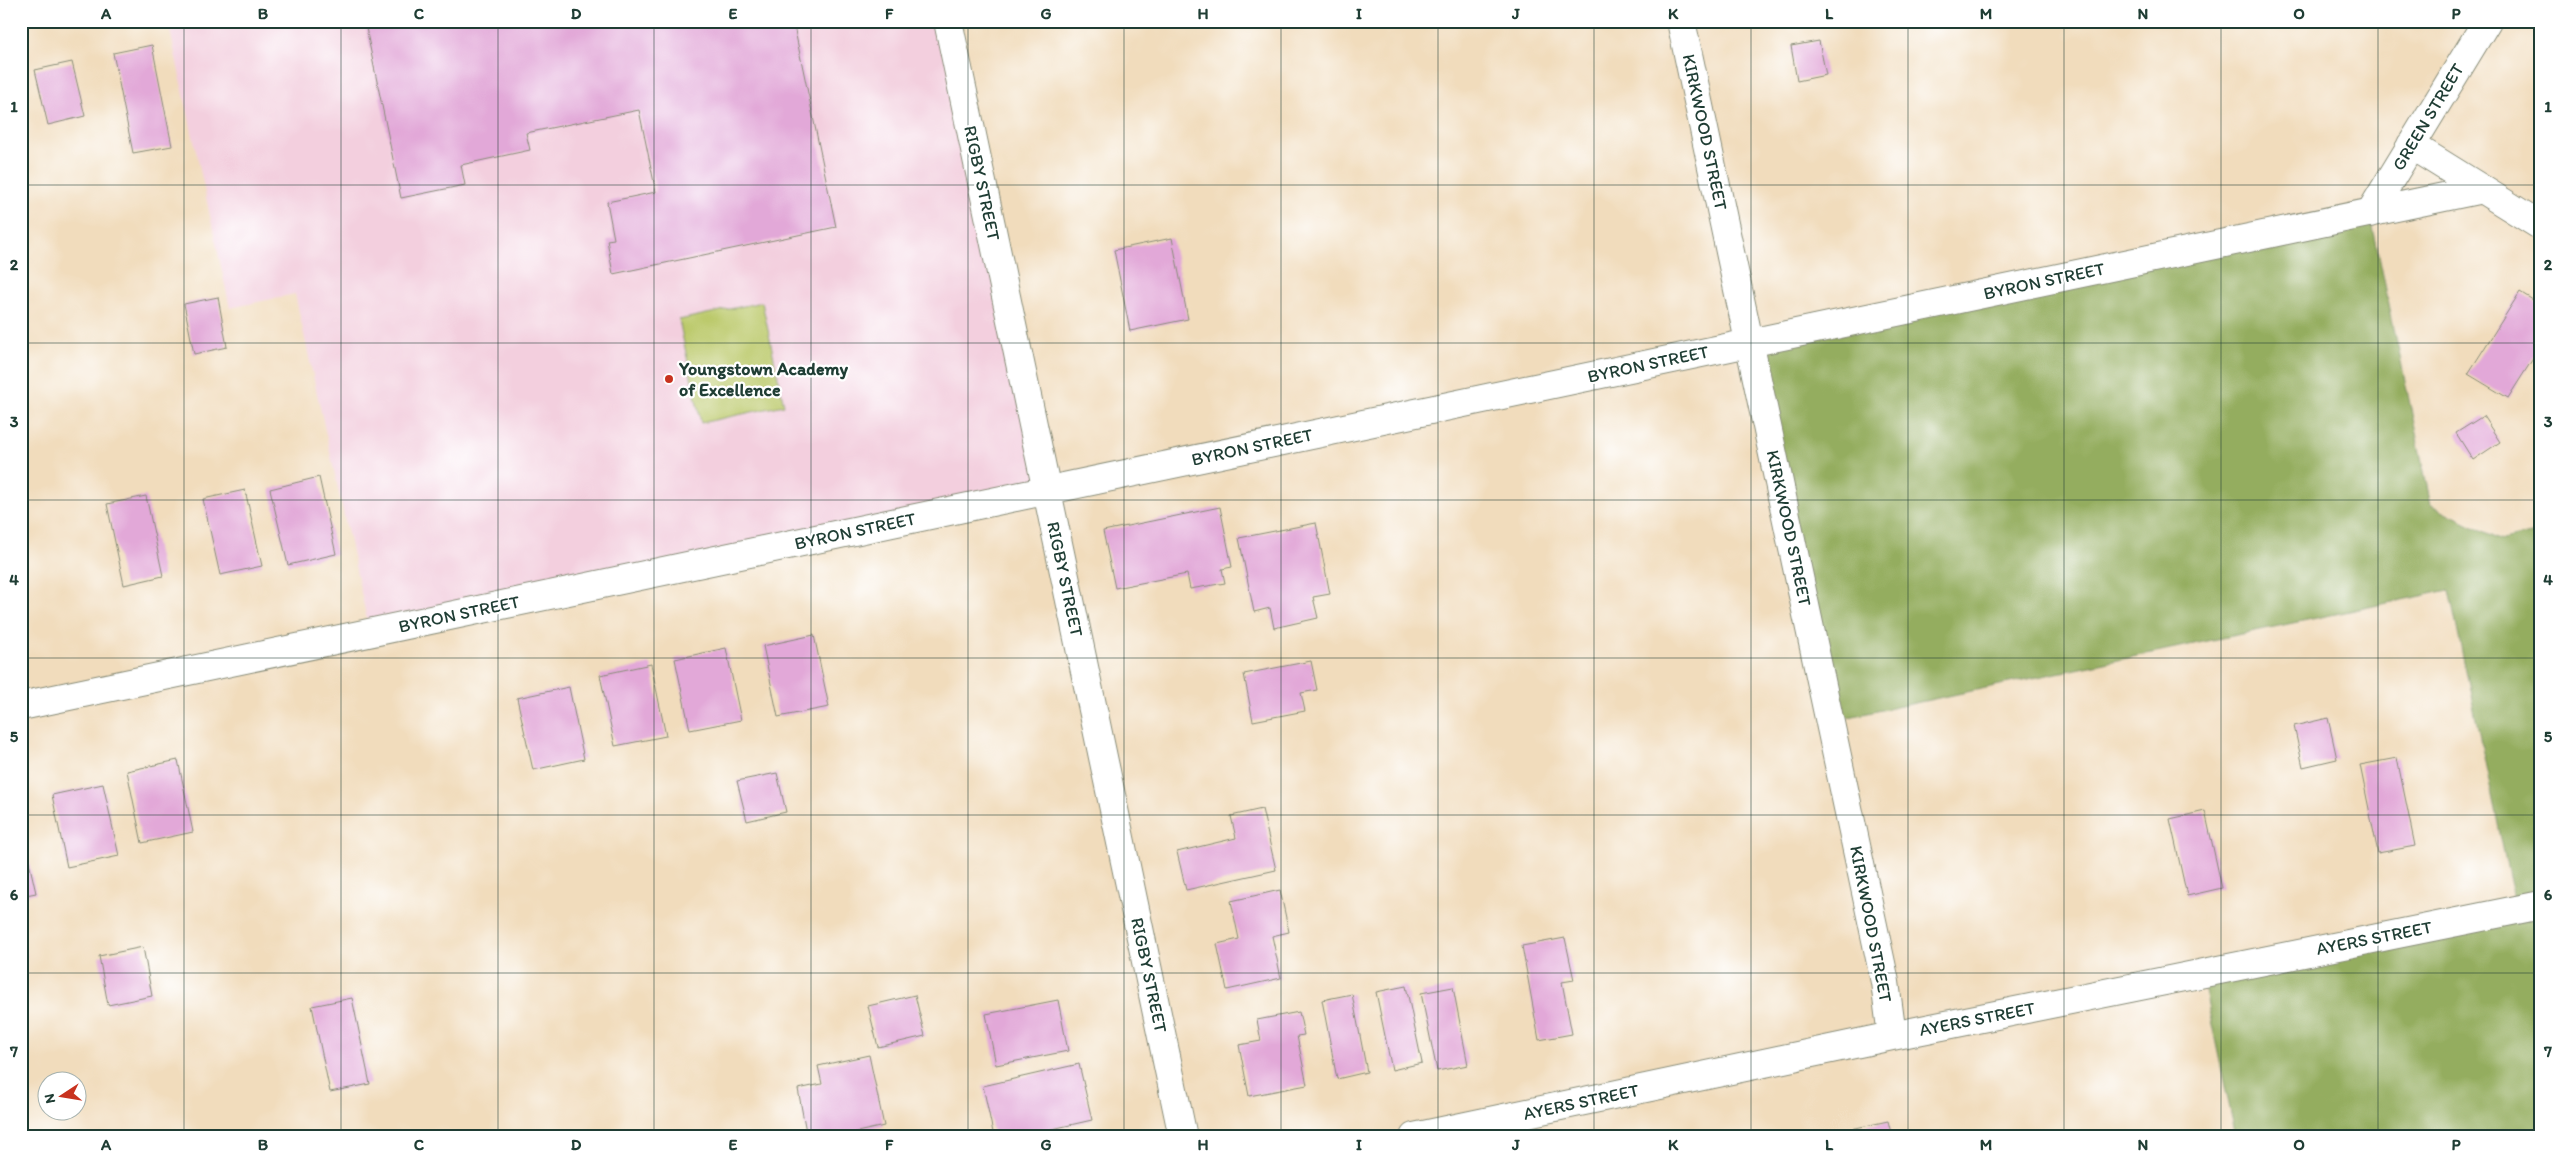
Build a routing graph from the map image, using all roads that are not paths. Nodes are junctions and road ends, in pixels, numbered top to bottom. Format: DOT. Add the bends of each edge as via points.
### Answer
graph roads {
  1 [pos="948,21"];
  2 [pos="1681,21"];
  3 [pos="2486,21"];
  4 [pos="2411,145"];
  5 [pos="2482,189"];
  6 [pos="2370,213"];
  7 [pos="2541,226"];
  8 [pos="1750,343"];
  9 [pos="1047,491"];
  10 [pos="21,706"];
  11 [pos="2541,905"];
  12 [pos="1892,1036"];
  13 [pos="1183,1137"];
  14 [pos="1414,1137"];
  1 -- 9 [label="street, RIGBY STREET"];
  2 -- 8 [label="street, KIRKWOOD STREET"];
  3 -- 4 [label="street, GREEN STREET"];
  4 -- 5 [label="street"];
  4 -- 6 [label="street, GREEN STREET"];
  5 -- 6 [label="street, BYRON STREET"];
  5 -- 7 [label="street"];
  6 -- 8 [label="street, BYRON STREET"];
  8 -- 9 [label="street, BYRON STREET"];
  8 -- 12 [label="street, KIRKWOOD STREET" via="1885,982"];
  9 -- 10 [label="street, BYRON STREET"];
  9 -- 13 [label="street, RIGBY STREET"];
  11 -- 12 [label="street, AYERS STREET"];
  12 -- 14 [label="street, AYERS STREET"];
}
